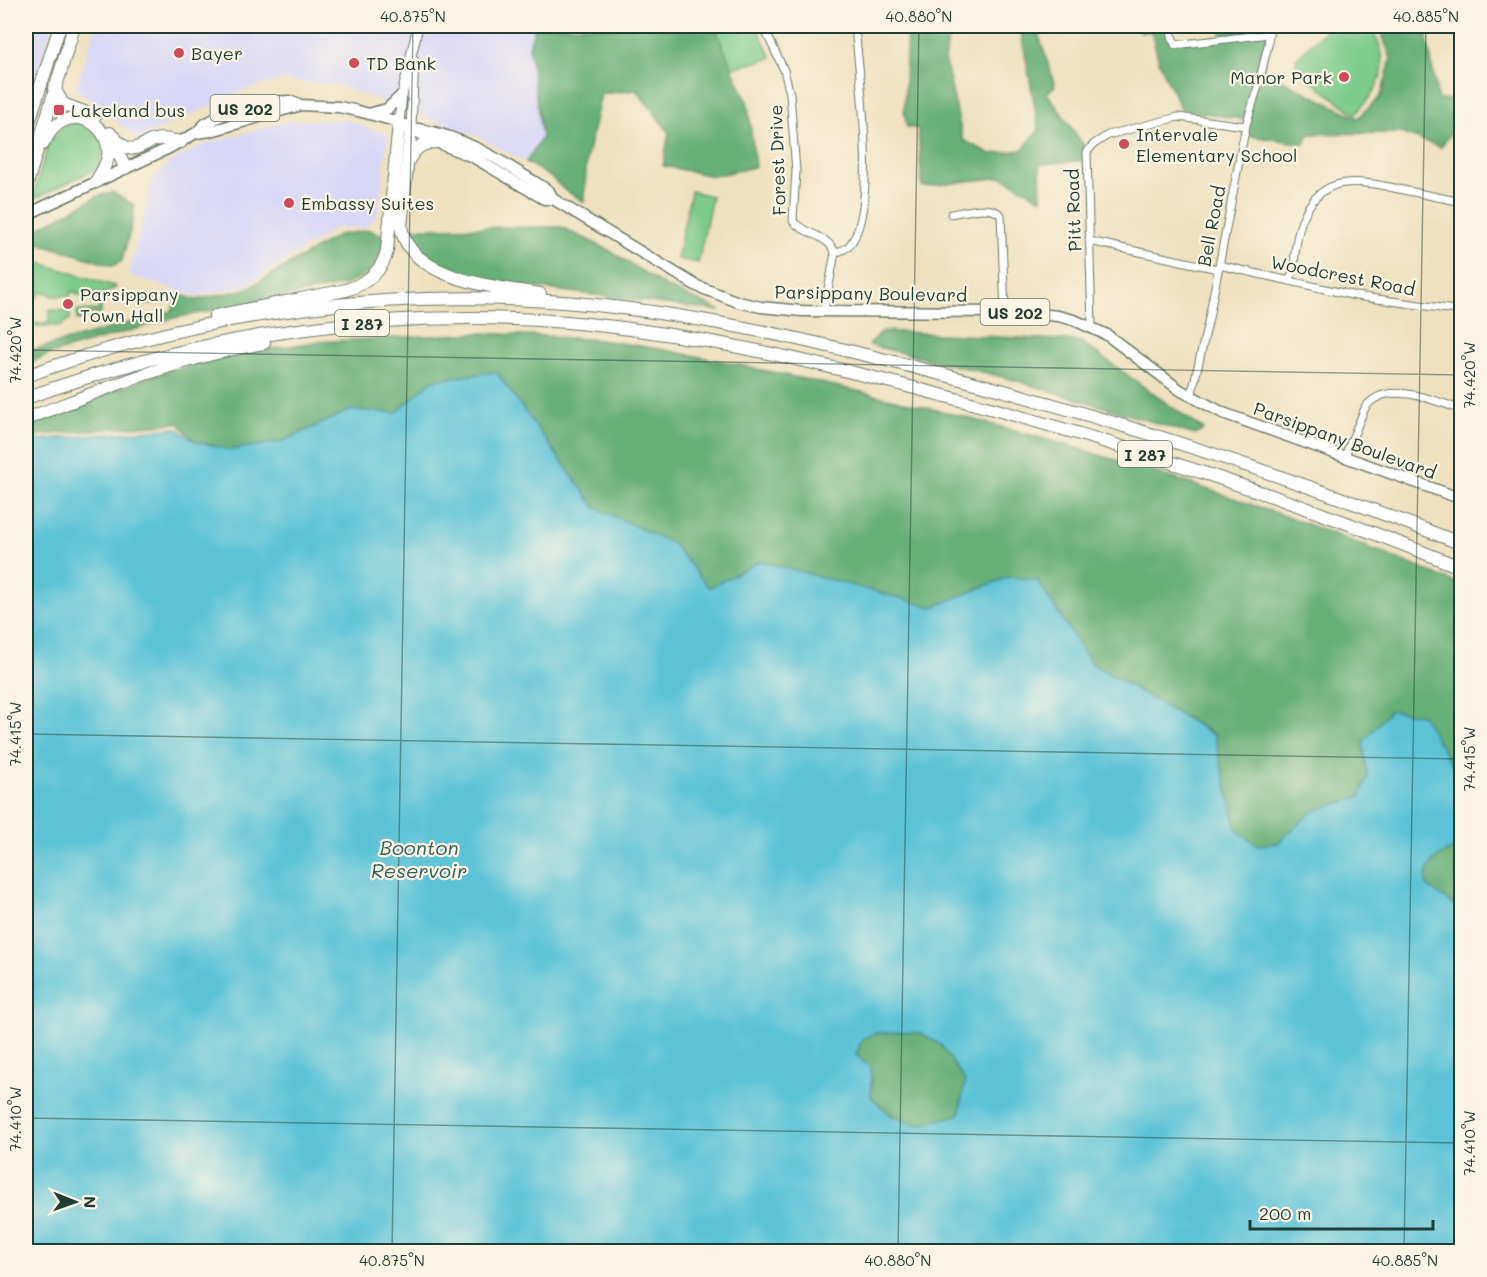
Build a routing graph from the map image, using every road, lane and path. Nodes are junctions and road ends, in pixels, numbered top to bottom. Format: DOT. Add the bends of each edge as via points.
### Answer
graph roads {
  1 [pos="60,26"];
  2 [pos="74,26"];
  3 [pos="418,26"];
  4 [pos="762,26"];
  5 [pos="1169,26"];
  6 [pos="1270,29"];
  7 [pos="856,37"];
  8 [pos="414,43"];
  9 [pos="54,88"];
  10 [pos="402,95"];
  11 [pos="372,113"];
  12 [pos="399,122"];
  13 [pos="1245,126"];
  14 [pos="107,128"];
  15 [pos="411,128"];
  16 [pos="26,131"];
  17 [pos="181,142"];
  18 [pos="436,142"];
  19 [pos="407,164"];
  20 [pos="32,166"];
  21 [pos="125,168"];
  22 [pos="96,182"];
  23 [pos="26,187"];
  24 [pos="553,199"];
  25 [pos="1461,202"];
  26 [pos="951,214"];
  27 [pos="26,215"];
  28 [pos="1089,241"];
  29 [pos="835,253"];
  30 [pos="1218,267"];
  31 [pos="1289,281"];
  32 [pos="621,308"];
  33 [pos="824,311"];
  34 [pos="1461,311"];
  35 [pos="1005,312"];
  36 [pos="453,318"];
  37 [pos="1092,327"];
  38 [pos="26,376"];
  39 [pos="1191,397"];
  40 [pos="26,398"];
  41 [pos="1461,410"];
  42 [pos="26,419"];
  43 [pos="1344,458"];
  44 [pos="1242,463"];
  45 [pos="1461,499"];
  46 [pos="1461,535"];
  47 [pos="1461,544"];
  48 [pos="1461,568"];
  1 -- 16 [label="highway"];
  2 -- 9 [label="highway"];
  3 -- 8 [label="street"];
  4 -- 29 [label="street, Forest Drive" via="784,70 790,94 796,171 793,221 823,239"];
  5 -- 6 [label="street" via="1175,45"];
  6 -- 13 [label="street, Bell Road"];
  7 -- 29 [label="street" via="867,180 855,236 845,249"];
  8 -- 10 [label="street"];
  8 -- 15 [label="street"];
  9 -- 14 [label="highway" via="63,104 94,115"];
  9 -- 20 [label="highway"];
  10 -- 11 [label="main road" via="387,109"];
  10 -- 12 [label="street"];
  11 -- 12 [label="main road, Parsippany Boulevard / US 202"];
  11 -- 17 [label="main road, Parsippany Boulevard / US 202" via="301,105 196,133"];
  12 -- 15 [label="main road, Parsippany Boulevard / US 202"];
  12 -- 38 [label="highway" via="387,251 380,268 365,282 346,290 229,312 108,343"];
  13 -- 28 [label="street, Pitt Road" via="1178,117 1108,135 1094,144 1087,152"];
  13 -- 30 [label="street, Bell Road"];
  14 -- 17 [label="highway" via="131,148 160,139"];
  14 -- 21 [label="highway"];
  15 -- 18 [label="main road, Parsippany Boulevard / US 202"];
  15 -- 19 [label="highway"];
  15 -- 24 [label="main road, Parsippany Boulevard / US 202" via="442,133 482,150 549,191"];
  17 -- 21 [label="main road, Parsippany Boulevard / US 202"];
  18 -- 19 [label="highway" via="420,146"];
  18 -- 24 [label="main road, Parsippany Boulevard / US 202" via="474,158 544,199"];
  19 -- 32 [label="highway" via="402,232 409,249 425,263 481,284"];
  20 -- 22 [label="highway" via="52,129 66,120 83,119 97,126 107,144 107,161"];
  20 -- 23 [label="highway"];
  21 -- 22 [label="main road, Parsippany Boulevard / US 202"];
  22 -- 27 [label="main road, Parsippany Boulevard / US 202"];
  24 -- 33 [label="main road, Parsippany Boulevard / US 202" via="712,293 761,307"];
  25 -- 31 [label="street" via="1368,183 1344,182 1328,188 1314,200 1303,218"];
  26 -- 35 [label="street" via="986,209 1001,216"];
  28 -- 30 [label="street, Woodcrest Road"];
  28 -- 37 [label="street, Pitt Road"];
  29 -- 33 [label="street"];
  30 -- 31 [label="street, Woodcrest Road"];
  30 -- 39 [label="street, Bell Road"];
  31 -- 34 [label="street, Woodcrest Road" via="1356,296"];
  32 -- 38 [label="highway, I 287" via="472,299 321,307 174,332"];
  32 -- 44 [label="highway, I 287" via="758,332 922,369 1094,416"];
  33 -- 35 [label="main road, Parsippany Boulevard / US 202"];
  35 -- 37 [label="main road, Parsippany Boulevard / US 202" via="1058,316"];
  36 -- 40 [label="highway, I 287" via="342,324 232,340 134,363"];
  36 -- 42 [label="highway" via="311,335 215,353 147,372"];
  36 -- 48 [label="highway, I 287" via="564,322 646,331 885,381 1172,462"];
  37 -- 39 [label="main road, Parsippany Boulevard / US 202"];
  39 -- 43 [label="main road, Parsippany Boulevard / US 202" via="1223,413"];
  41 -- 43 [label="street" via="1405,394 1382,394 1365,408"];
  43 -- 45 [label="main road, Parsippany Boulevard / US 202"];
  44 -- 46 [label="highway" via="1323,484"];
  44 -- 47 [label="highway, I 287"];
}
